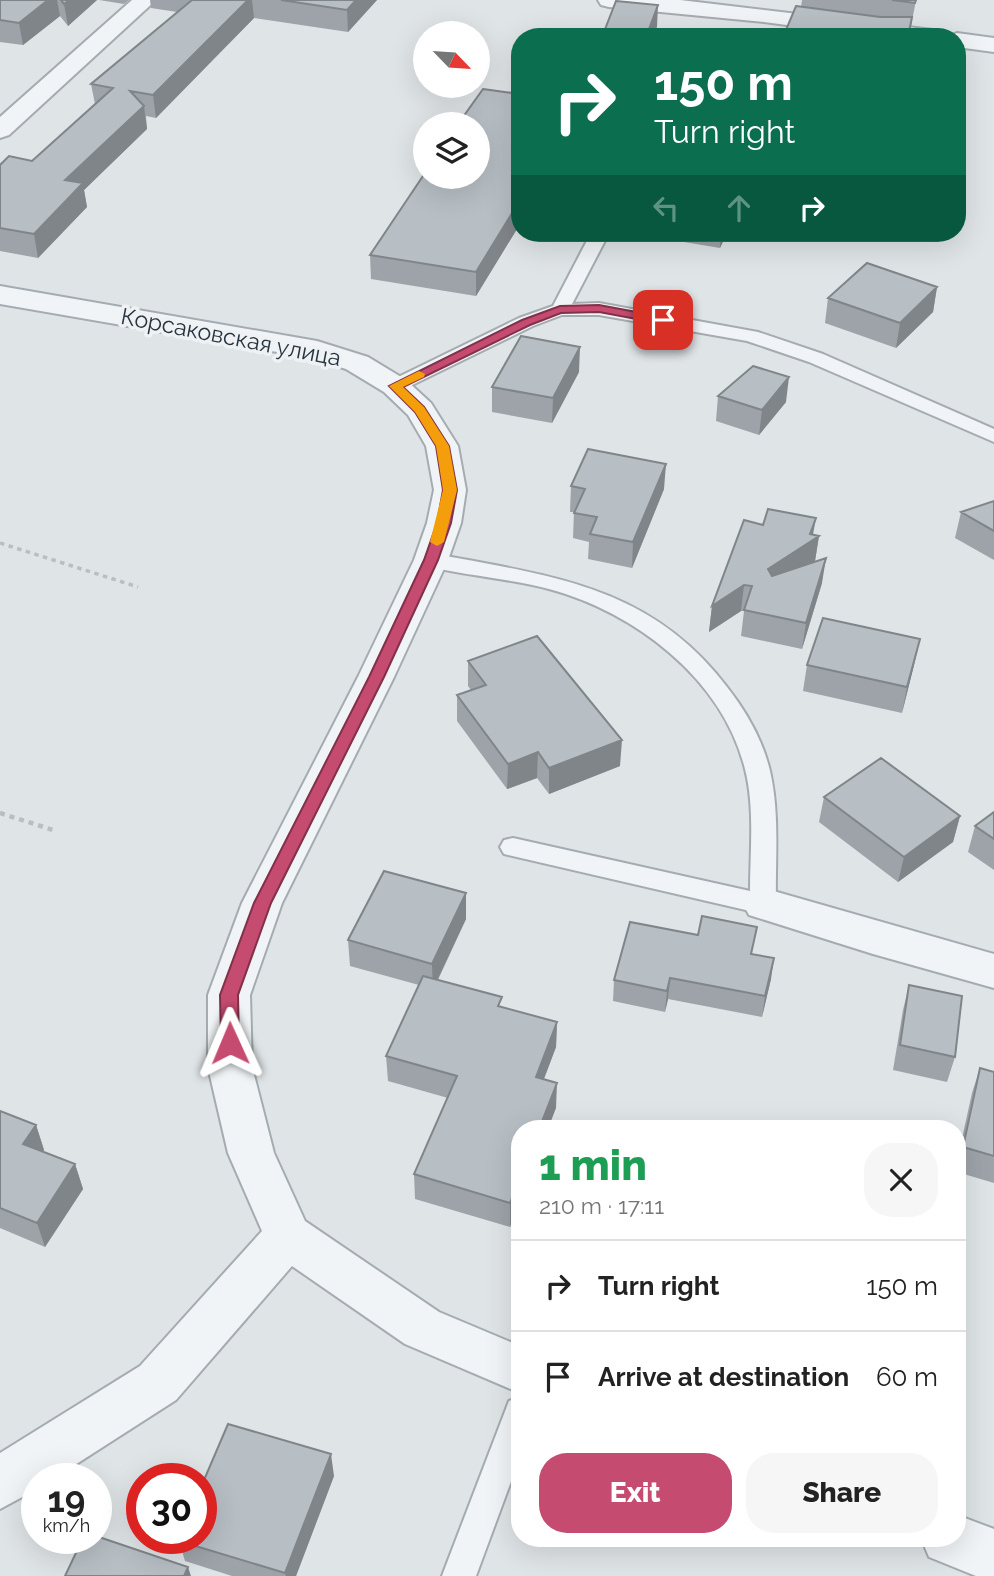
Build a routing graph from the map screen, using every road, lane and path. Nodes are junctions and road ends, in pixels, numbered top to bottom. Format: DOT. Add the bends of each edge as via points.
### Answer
graph roads {
  1 [pos="145,0"];
  2 [pos="609,0"];
  3 [pos="864,28"];
  4 [pos="966,41"];
  5 [pos="994,45"];
  6 [pos="0,130"];
  7 [pos="595,242"];
  8 [pos="0,295"];
  9 [pos="560,310"];
  10 [pos="395,386"];
  11 [pos="994,436"];
  12 [pos="0,543"];
  13 [pos="431,560"];
  14 [pos="138,587"];
  15 [pos="0,813"];
  16 [pos="53,831"];
  17 [pos="513,847"];
  18 [pos="763,904"];
  19 [pos="994,971"];
  20 [pos="289,1236"];
  21 [pos="511,1366"];
  22 [pos="511,1436"];
  23 [pos="0,1483"];
  24 [pos="966,1545"];
  25 [pos="994,1556"];
  26 [pos="459,1576"];
  1 -- 6 [label="street"];
  2 -- 3 [label="street"];
  4 -- 5 [label="street"];
  7 -- 9 [label="lane"];
  8 -- 10 [label="street, Корсаковская улица" via="317,350 357,363"];
  9 -- 10 [label="lane"];
  9 -- 11 [label="lane" via="599,309 751,337 816,358"];
  10 -- 13 [label="street, Корсаковская улица" via="420,410 442,446 450,490"];
  12 -- 14 [label="path"];
  13 -- 18 [label="lane" via="566,587 595,598 669,640 705,671 728,701 749,742 760,780"];
  13 -- 20 [label="street, Корсаковская улица" via="262,903 229,995 230,1068 251,1153"];
  15 -- 16 [label="path"];
  17 -- 18 [label="lane"];
  18 -- 19 [label="street"];
  20 -- 21 [label="street" via="422,1328"];
  20 -- 23 [label="street" via="158,1383"];
  22 -- 26 [label="lane"];
  24 -- 25 [label="street"];
}
